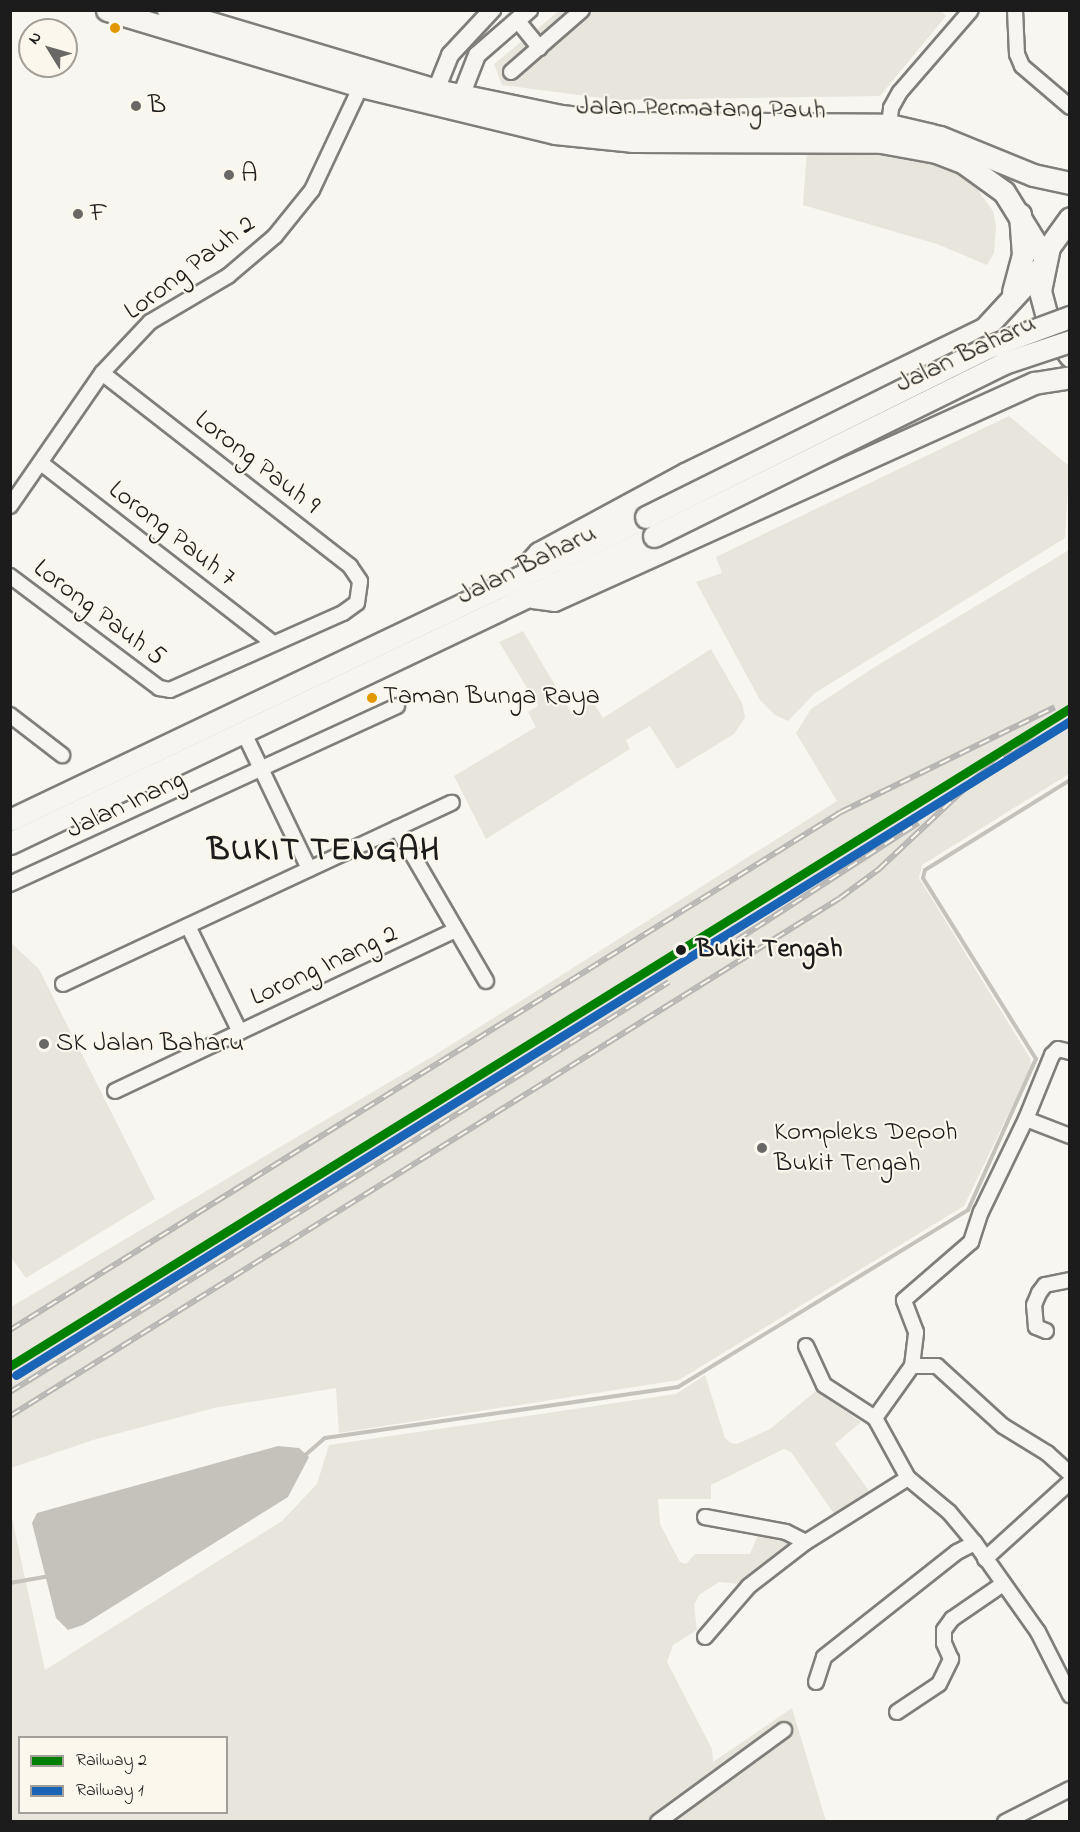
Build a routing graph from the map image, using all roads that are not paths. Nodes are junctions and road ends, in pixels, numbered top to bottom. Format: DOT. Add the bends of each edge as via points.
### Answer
graph roads {
  1 [pos="107,10"];
  2 [pos="168,10"];
  3 [pos="492,10"];
  4 [pos="582,10"];
  5 [pos="971,10"];
  6 [pos="1015,10"];
  7 [pos="523,15"];
  8 [pos="540,48"];
  9 [pos="512,72"];
  10 [pos="361,86"];
  11 [pos="436,90"];
  12 [pos="461,96"];
  13 [pos="1070,108"];
  14 [pos="889,125"];
  15 [pos="1070,183"];
  16 [pos="1020,214"];
  17 [pos="1070,219"];
  18 [pos="1044,261"];
  19 [pos="1001,314"];
  20 [pos="1070,317"];
  21 [pos="984,329"];
  22 [pos="1070,341"];
  23 [pos="1070,356"];
  24 [pos="102,373"];
  25 [pos="1070,377"];
  26 [pos="1014,392"];
  27 [pos="41,463"];
  28 [pos="10,506"];
  29 [pos="650,527"];
  30 [pos="10,576"];
  31 [pos="522,588"];
  32 [pos="273,643"];
  33 [pos="397,706"];
  34 [pos="10,715"];
  35 [pos="243,731"];
  36 [pos="62,755"];
  37 [pos="261,769"];
  38 [pos="452,802"];
  39 [pos="10,819"];
  40 [pos="397,828"];
  41 [pos="10,843"];
  42 [pos="309,870"];
  43 [pos="10,884"];
  44 [pos="188,926"];
  45 [pos="456,930"];
  46 [pos="486,981"];
  47 [pos="63,984"];
  48 [pos="240,1032"];
  49 [pos="1070,1052"];
  50 [pos="115,1091"];
  51 [pos="1026,1119"];
  52 [pos="1070,1136"];
  53 [pos="1070,1280"];
  54 [pos="1046,1331"];
  55 [pos="806,1346"];
  56 [pos="912,1366"];
  57 [pos="875,1418"];
  58 [pos="1070,1474"];
  59 [pos="908,1478"];
  60 [pos="1070,1482"];
  61 [pos="705,1517"];
  62 [pos="806,1542"];
  63 [pos="975,1543"];
  64 [pos="985,1559"];
  65 [pos="1003,1584"];
  66 [pos="705,1637"];
  67 [pos="816,1682"];
  68 [pos="1070,1695"];
  69 [pos="897,1712"];
  70 [pos="784,1730"];
  71 [pos="1070,1789"];
  72 [pos="658,1821"];
  73 [pos="1005,1821"];
  1 -- 10 [label="main road, Jalan Permatang Pauh"];
  2 -- 11 [label="main road, Jalan Permatang Pauh"];
  3 -- 11 [label="street" via="456,48"];
  4 -- 8 [label="street"];
  5 -- 14 [label="street" via="900,92 891,108"];
  6 -- 13 [label="street" via="1017,54 1022,66"];
  7 -- 8 [label="street"];
  7 -- 12 [label="street" via="477,55"];
  8 -- 9 [label="street"];
  10 -- 16 [label="main road, Jalan Permatang Pauh" via="521,126 609,140 844,141 912,147 964,163 996,184"];
  10 -- 24 [label="street, Lorong Pauh 2" via="312,190 275,236 228,276 150,322"];
  11 -- 12 [label="main road, Jalan Permatang Pauh"];
  12 -- 14 [label="main road, Jalan Permatang Pauh" via="561,116 624,123"];
  14 -- 15 [label="main road, Jalan Permatang Pauh" via="940,136 1020,171"];
  16 -- 18 [label="main road, Jalan Permatang Pauh"];
  16 -- 19 [label="main road" via="1023,255 1019,276"];
  17 -- 18 [label="main road" via="1055,236"];
  18 -- 19 [label="main road"];
  18 -- 23 [label="main road" via="1040,291 1045,317"];
  19 -- 21 [label="main road"];
  20 -- 29 [label="main road, Jalan Baharu, bridge" via="986,348"];
  21 -- 26 [label="main road" via="1005,337 1015,352 1020,373"];
  21 -- 31 [label="main road" via="685,474 539,553"];
  22 -- 29 [label="main road, Jalan Baharu, bridge" via="1004,363"];
  24 -- 27 [label="street, Lorong Pauh 2"];
  24 -- 32 [label="street, Lorong Pauh 9" via="350,566 360,581 357,603"];
  25 -- 26 [label="main road" via="1046,380"];
  26 -- 31 [label="main road" via="554,600"];
  27 -- 28 [label="street, Lorong Pauh 2"];
  27 -- 32 [label="street, Lorong Pauh 7"];
  29 -- 31 [label="main road, Jalan Baharu"];
  30 -- 32 [label="street, Lorong Pauh 5" via="159,688 170,690"];
  31 -- 35 [label="main road, Jalan Baharu"];
  31 -- 39 [label="main road, Jalan Baharu"];
  33 -- 37 [label="street, Jalan Inang"];
  34 -- 36 [label="street"];
  35 -- 37 [label="street"];
  35 -- 41 [label="main road, Jalan Baharu"];
  37 -- 42 [label="street"];
  37 -- 43 [label="street, Jalan Inang"];
  38 -- 40 [label="street"];
  40 -- 42 [label="street"];
  40 -- 45 [label="street"];
  42 -- 44 [label="street"];
  44 -- 47 [label="street"];
  44 -- 48 [label="street"];
  45 -- 46 [label="street"];
  45 -- 48 [label="street, Lorong Inang 2"];
  48 -- 50 [label="street, Lorong Inang 2"];
  49 -- 51 [label="street" via="1058,1048 1052,1055"];
  51 -- 52 [label="street"];
  51 -- 56 [label="street" via="981,1212 971,1242 904,1300 916,1332"];
  53 -- 54 [label="street" via="1052,1281 1039,1293 1034,1305 1036,1326"];
  55 -- 57 [label="street" via="824,1385"];
  56 -- 57 [label="street"];
  56 -- 58 [label="street" via="937,1366 1003,1426 1047,1453"];
  57 -- 59 [label="street"];
  59 -- 62 [label="street"];
  59 -- 63 [label="street" via="949,1512"];
  60 -- 64 [label="street"];
  61 -- 62 [label="street" via="786,1532"];
  62 -- 66 [label="street" via="749,1586"];
  63 -- 64 [label="street"];
  63 -- 67 [label="street" via="957,1552 824,1657"];
  64 -- 65 [label="street"];
  65 -- 68 [label="street" via="1038,1632"];
  65 -- 69 [label="street" via="952,1619 944,1630 944,1643 951,1659 939,1684"];
  70 -- 72 [label="street"];
  71 -- 73 [label="street"];
}
